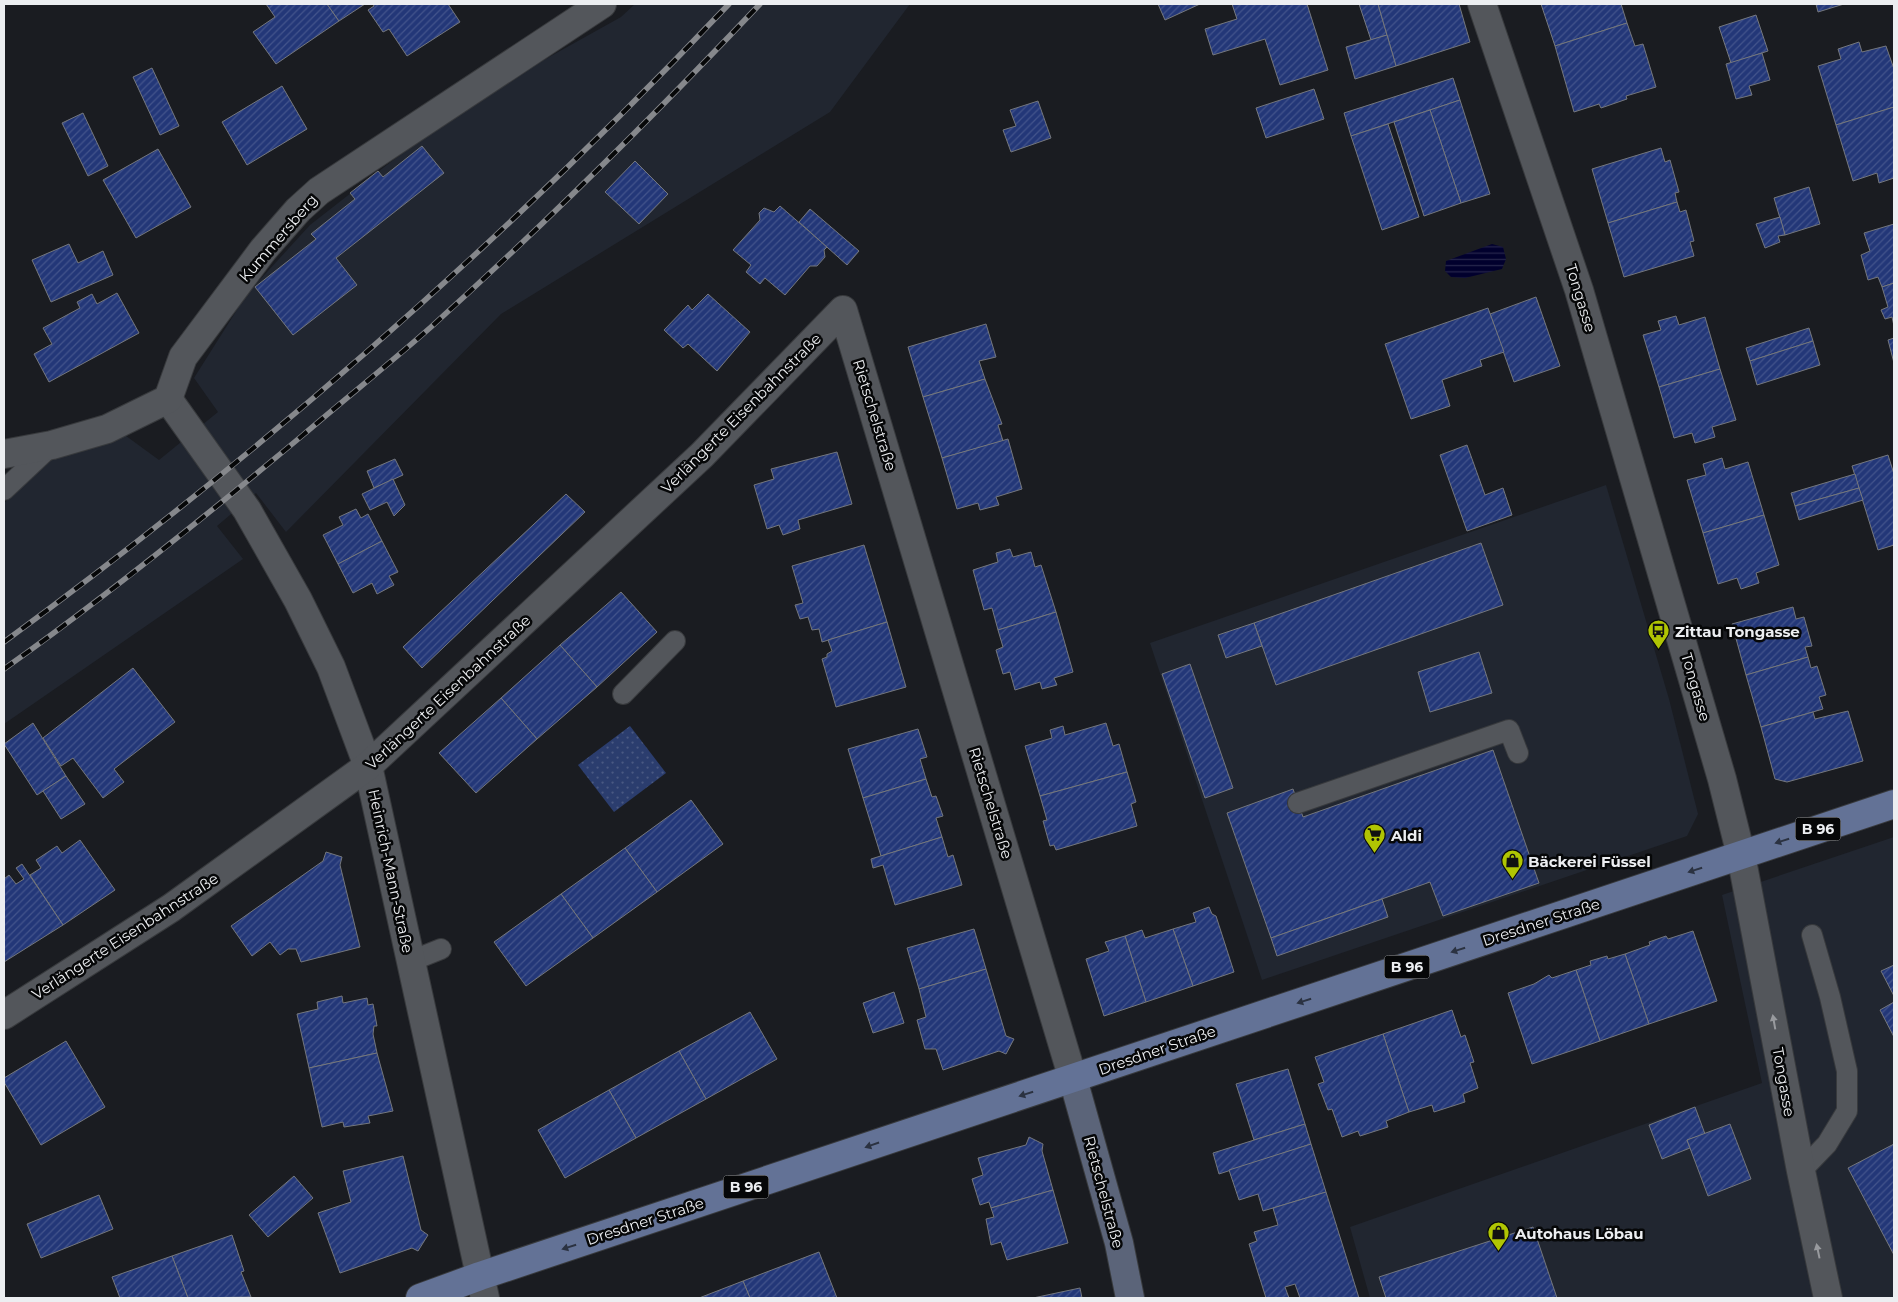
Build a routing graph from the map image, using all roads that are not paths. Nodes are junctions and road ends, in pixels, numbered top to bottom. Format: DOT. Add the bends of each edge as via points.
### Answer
graph roads {
  1 [pos="602,4"];
  2 [pos="1482,4"];
  3 [pos="844,310"];
  4 [pos="168,399"];
  5 [pos="52,444"];
  6 [pos="4,454"];
  7 [pos="4,490"];
  8 [pos="675,641"];
  9 [pos="623,694"];
  10 [pos="1518,753"];
  11 [pos="368,766"];
  12 [pos="1298,803"];
  13 [pos="1894,804"];
  14 [pos="1741,855"];
  15 [pos="1812,934"];
  16 [pos="441,949"];
  17 [pos="410,961"];
  18 [pos="4,1015"];
  19 [pos="1073,1078"];
  20 [pos="1800,1170"];
  21 [pos="482,1287"];
  22 [pos="420,1298"];
  23 [pos="1130,1298"];
  24 [pos="1828,1298"];
  1 -- 4 [label="street, Kummersberg" via="319,191 298,210 263,250 183,357"];
  2 -- 14 [label="street, Tongasse" via="1579,290 1703,712"];
  3 -- 11 [label="street, Verlängerte Eisenbahnstraße" via="702,455"];
  3 -- 19 [label="street, Rietschelstraße"];
  4 -- 5 [label="street" via="107,429"];
  4 -- 11 [label="street, Heinrich-Mann-Straße" via="247,510 298,600 334,674"];
  5 -- 6 [label="street"];
  5 -- 7 [label="lane"];
  8 -- 9 [label="lane"];
  10 -- 12 [label="lane" via="1509,730"];
  11 -- 17 [label="street, Heinrich-Mann-Straße"];
  11 -- 18 [label="street, Verlängerte Eisenbahnstraße" via="171,908"];
  13 -- 14 [label="main road, Dresdner Straße / B 96, one-way"];
  14 -- 19 [label="main road, Dresdner Straße / B 96, one-way"];
  20 -- 14 [label="street, Tongasse, one-way"];
  15 -- 20 [label="lane" via="1847,1071 1847,1111 1827,1144"];
  16 -- 17 [label="lane"];
  17 -- 21 [label="street, Heinrich-Mann-Straße"];
  19 -- 21 [label="main road, Dresdner Straße / B 96, one-way"];
  19 -- 23 [label="main road, Rietschelstraße" via="1119,1243"];
  24 -- 20 [label="street, Tongasse, one-way"];
  21 -- 22 [label="main road, Dresdner Straße / B 96"];
}
